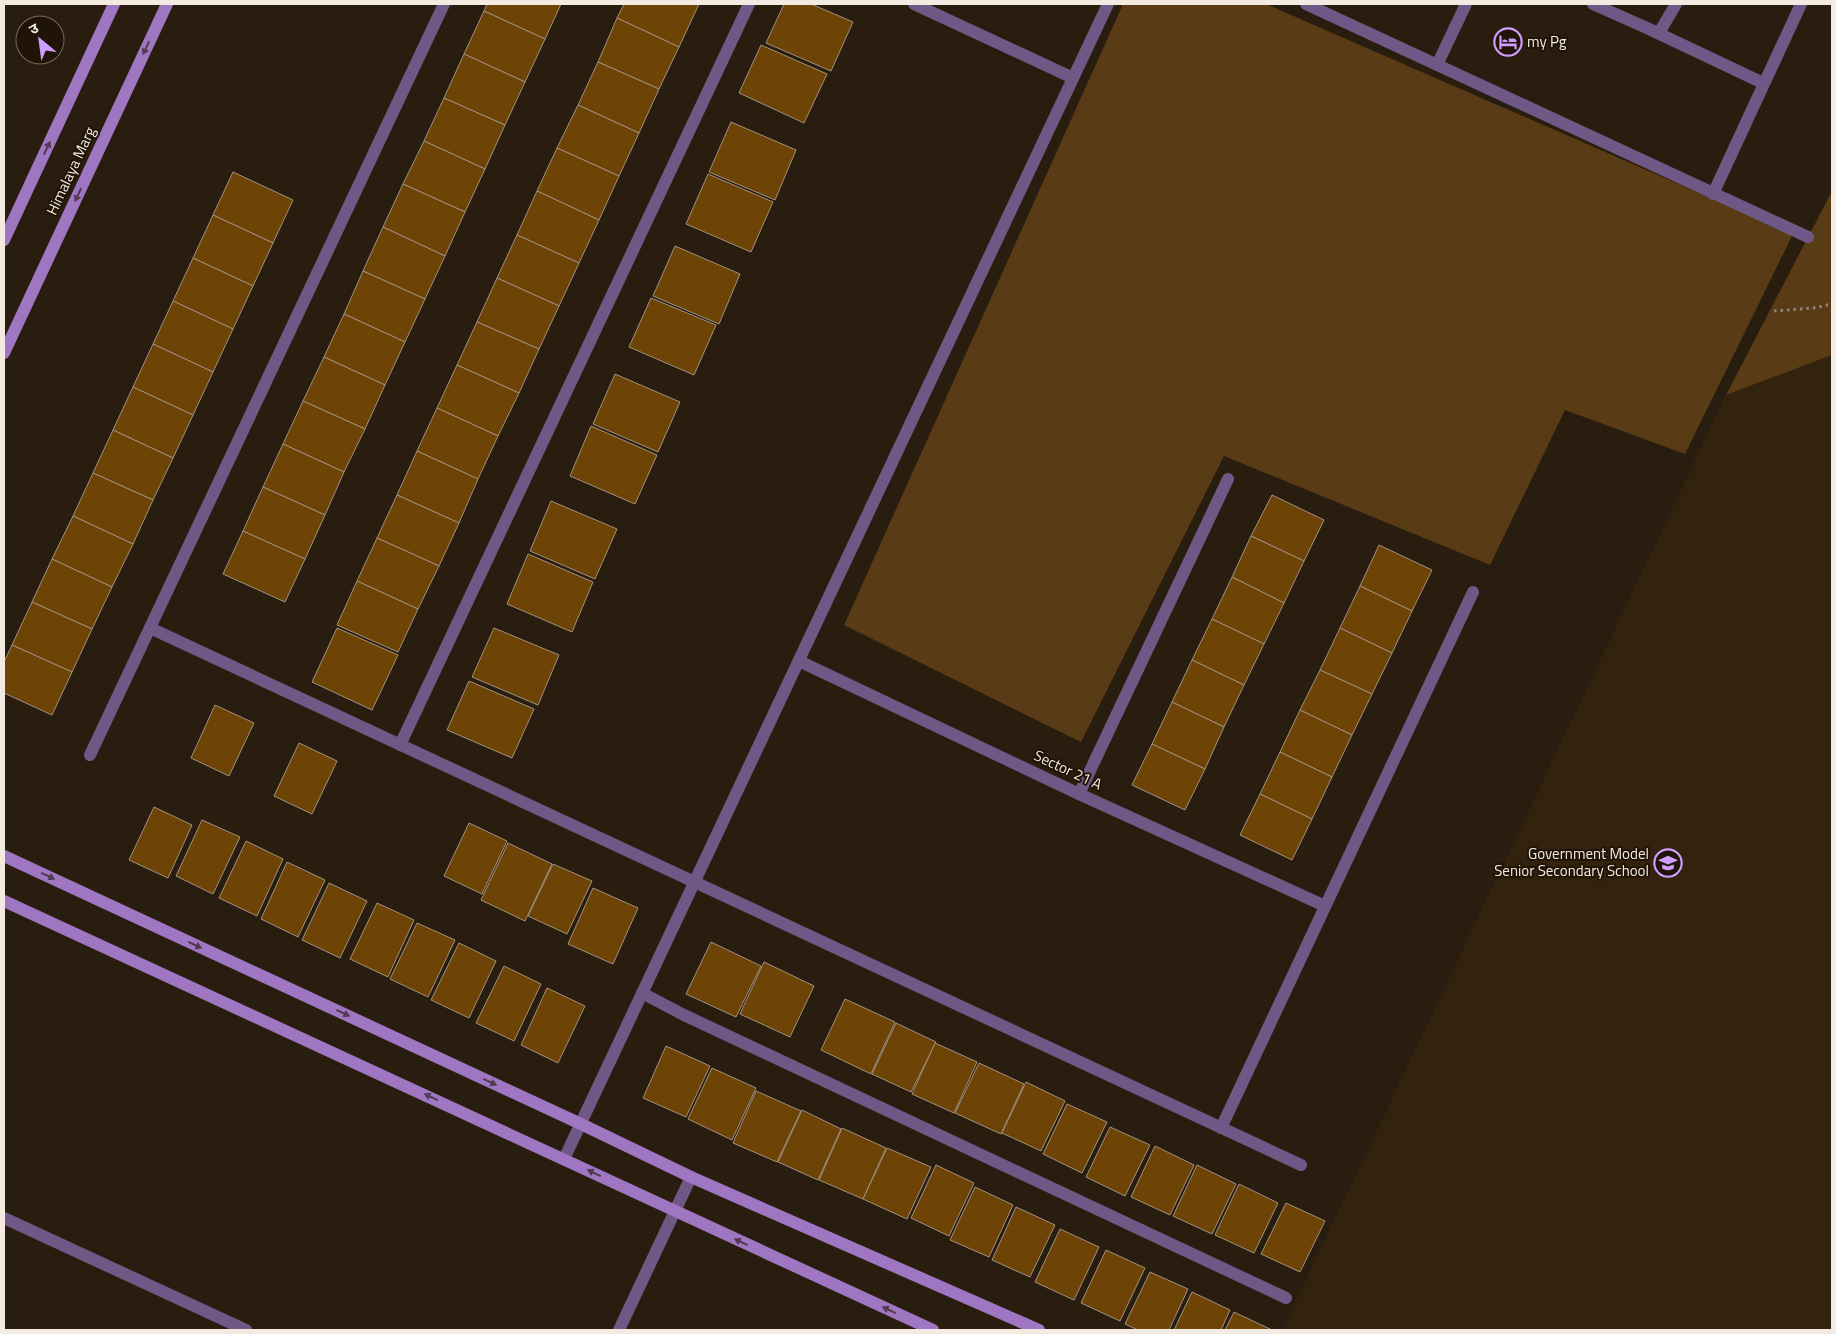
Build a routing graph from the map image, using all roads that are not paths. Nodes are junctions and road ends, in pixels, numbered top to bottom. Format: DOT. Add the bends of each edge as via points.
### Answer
graph roads {
  1 [pos="114,4"];
  2 [pos="167,4"];
  3 [pos="444,4"];
  4 [pos="749,4"];
  5 [pos="914,4"];
  6 [pos="1108,4"];
  7 [pos="1306,4"];
  8 [pos="1466,4"];
  9 [pos="1593,4"];
  10 [pos="1676,4"];
  11 [pos="1801,4"];
  12 [pos="1659,33"];
  13 [pos="1437,65"];
  14 [pos="1073,78"];
  15 [pos="1763,83"];
  16 [pos="1713,194"];
  17 [pos="1808,237"];
  18 [pos="4,240"];
  19 [pos="4,353"];
  20 [pos="1228,479"];
  21 [pos="1473,592"];
  22 [pos="150,628"];
  23 [pos="799,660"];
  24 [pos="400,745"];
  25 [pos="90,755"];
  26 [pos="1079,794"];
  27 [pos="4,856"];
  28 [pos="694,882"];
  29 [pos="5,902"];
  30 [pos="1325,906"];
  31 [pos="642,993"];
  32 [pos="581,1124"];
  33 [pos="1221,1128"];
  34 [pos="564,1159"];
  35 [pos="1301,1165"];
  36 [pos="691,1177"];
  37 [pos="675,1211"];
  38 [pos="4,1218"];
  39 [pos="1286,1298"];
  40 [pos="246,1330"];
  41 [pos="619,1330"];
  42 [pos="933,1330"];
  43 [pos="1039,1330"];
  18 -- 1 [label="street, one-way"];
  2 -- 19 [label="street, Himalaya Marg, one-way"];
  3 -- 22 [label="street"];
  4 -- 24 [label="street"];
  5 -- 14 [label="street"];
  6 -- 14 [label="street"];
  7 -- 13 [label="street"];
  8 -- 13 [label="street"];
  9 -- 12 [label="street"];
  10 -- 12 [label="street"];
  11 -- 15 [label="street"];
  12 -- 15 [label="street"];
  13 -- 16 [label="street"];
  14 -- 23 [label="street"];
  15 -- 16 [label="street"];
  16 -- 17 [label="street"];
  20 -- 26 [label="street"];
  21 -- 30 [label="street"];
  22 -- 24 [label="street"];
  22 -- 25 [label="street"];
  23 -- 26 [label="street, Sector 21 A"];
  23 -- 28 [label="street"];
  24 -- 28 [label="street"];
  26 -- 30 [label="street, Sector 21 A"];
  27 -- 32 [label="street, one-way"];
  28 -- 31 [label="street"];
  28 -- 33 [label="street"];
  34 -- 29 [label="street, one-way"];
  30 -- 33 [label="street"];
  31 -- 32 [label="street"];
  31 -- 39 [label="street"];
  32 -- 34 [label="street"];
  32 -- 36 [label="street"];
  33 -- 35 [label="street"];
  37 -- 34 [label="street, one-way"];
  36 -- 37 [label="street"];
  36 -- 43 [label="street"];
  37 -- 41 [label="street"];
  42 -- 37 [label="street, one-way"];
  38 -- 40 [label="street"];
}
